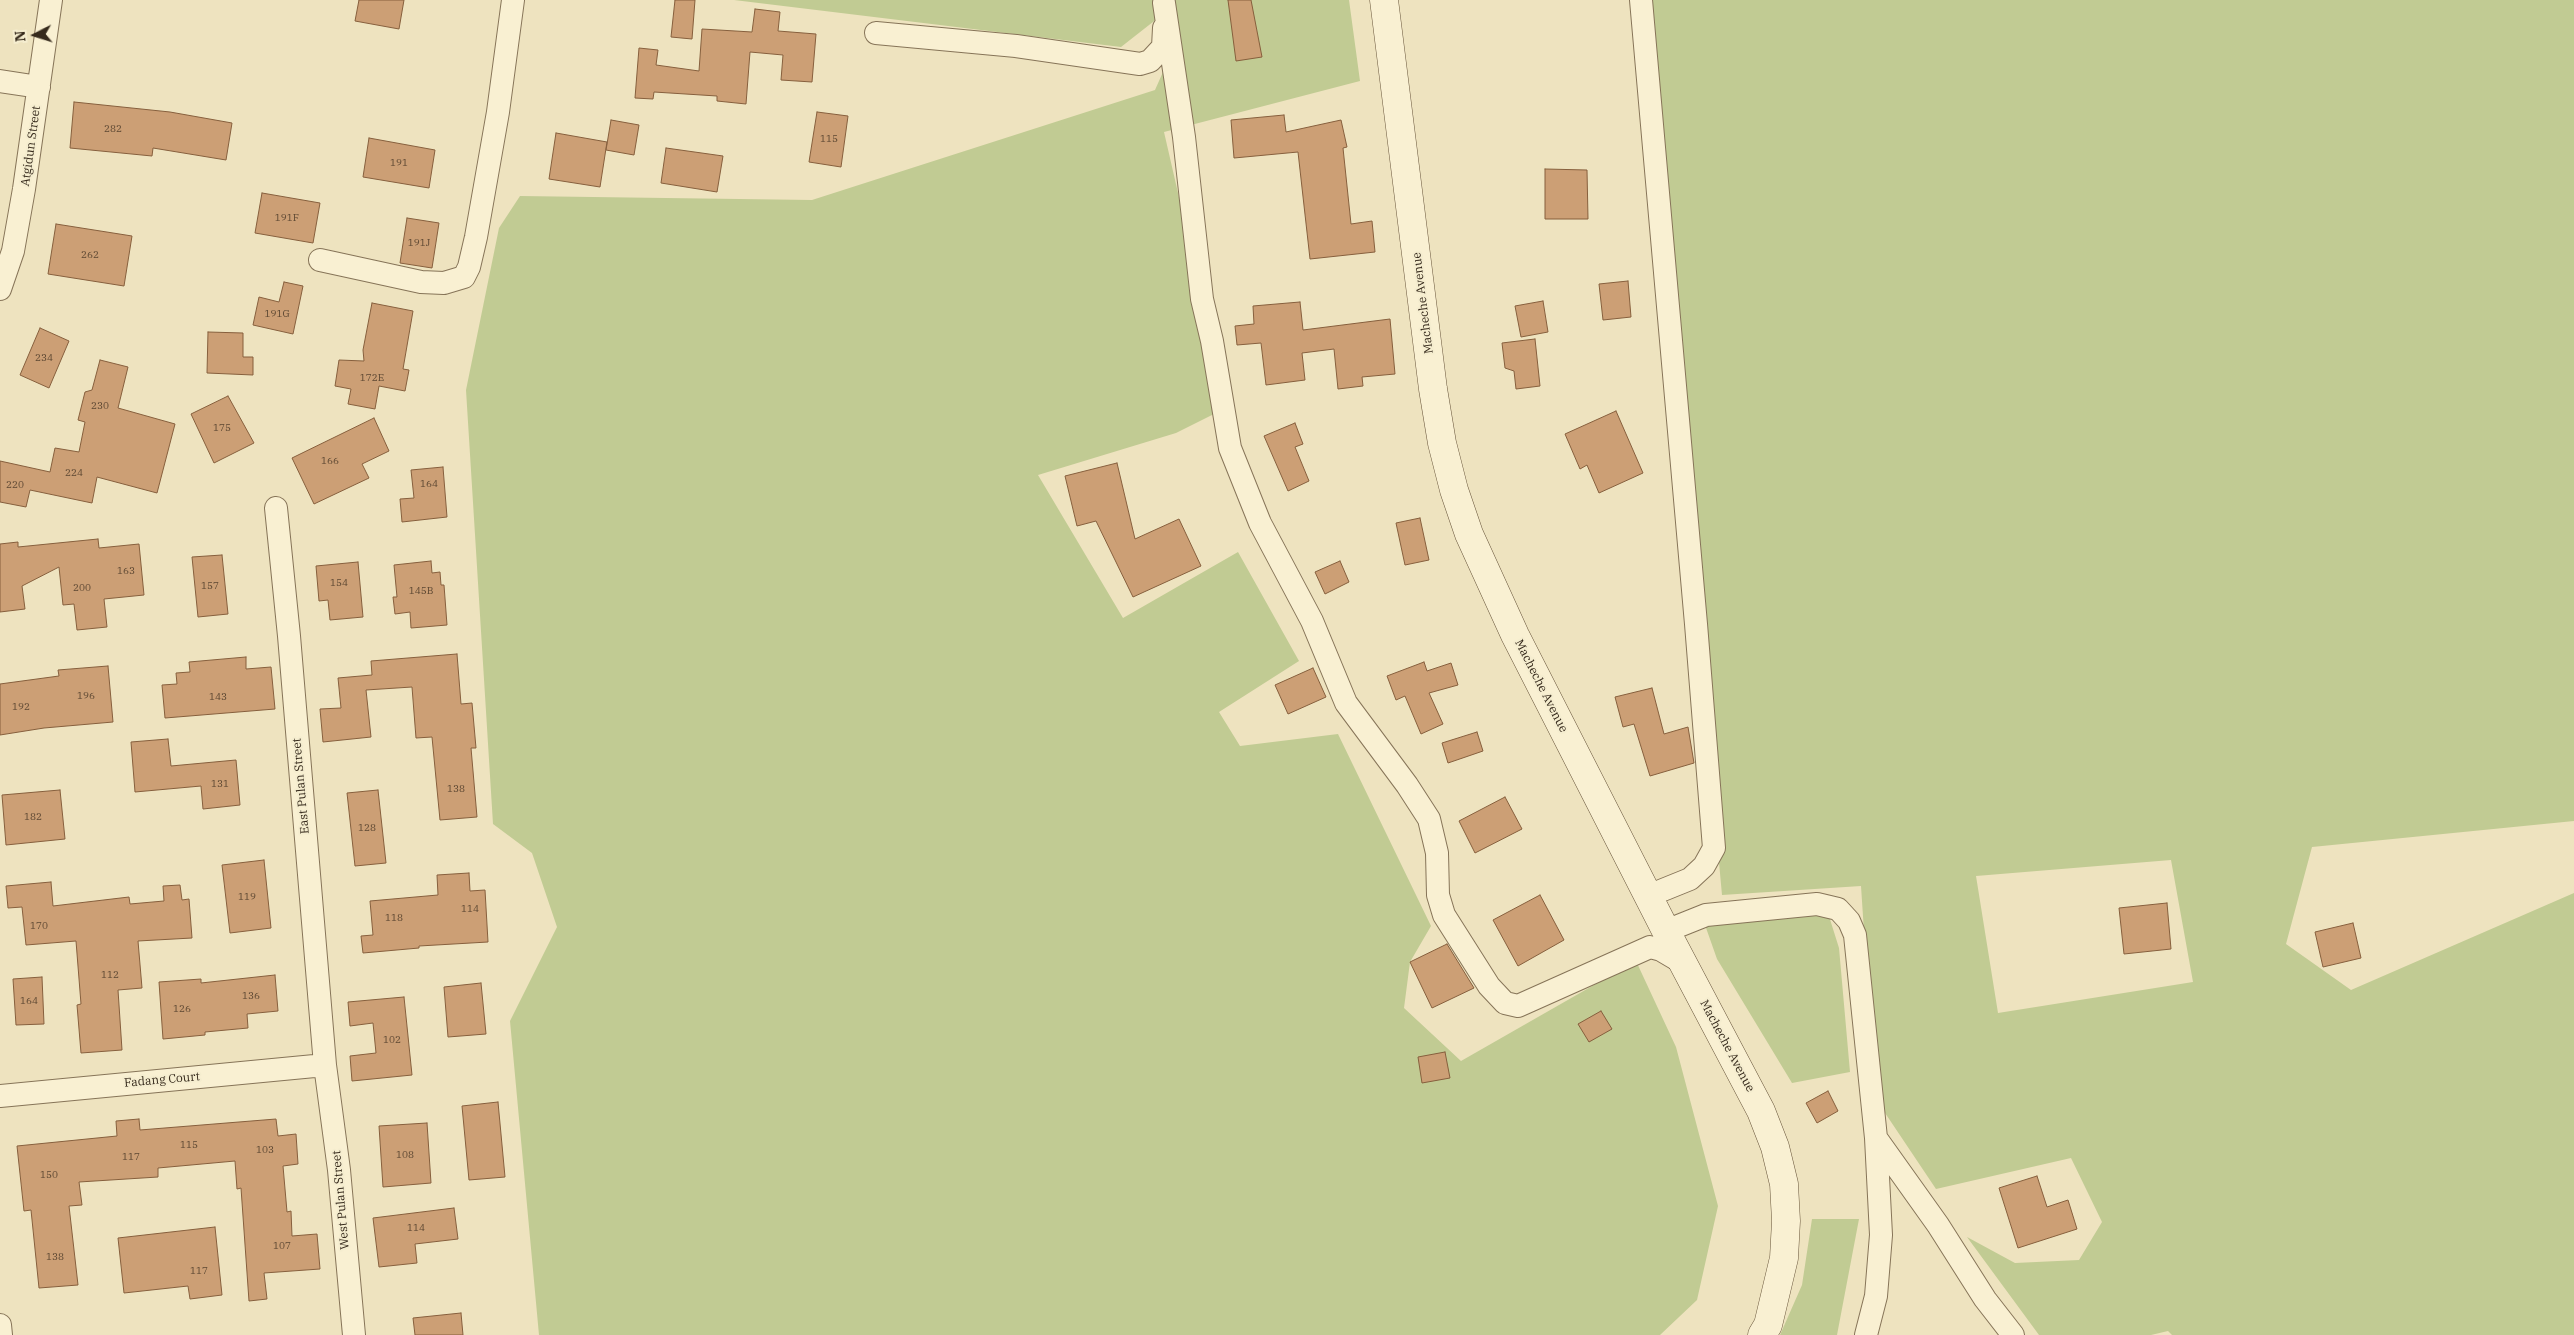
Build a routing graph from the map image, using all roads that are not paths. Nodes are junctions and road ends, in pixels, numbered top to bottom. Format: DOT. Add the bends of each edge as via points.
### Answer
graph roads {
  1 [pos="51,0"];
  2 [pos="513,0"];
  3 [pos="1384,0"];
  4 [pos="1641,0"];
  5 [pos="1164,2"];
  6 [pos="876,33"];
  7 [pos="0,81"];
  8 [pos="39,87"];
  9 [pos="320,260"];
  10 [pos="0,289"];
  11 [pos="276,508"];
  12 [pos="1648,896"];
  13 [pos="1666,931"];
  14 [pos="1683,963"];
  15 [pos="324,1065"];
  16 [pos="0,1096"];
  17 [pos="1876,1138"];
  18 [pos="0,1325"];
  19 [pos="1,1335"];
  20 [pos="354,1335"];
  21 [pos="1762,1335"];
  22 [pos="1866,1335"];
  23 [pos="2013,1335"];
  1 -- 8 [label="street, Atgidun Street"];
  2 -- 9 [label="street" via="476,237 464,277 444,283 421,282"];
  3 -- 12 [label="main road, Macheche Avenue" via="1433,389 1454,490 1490,583"];
  4 -- 12 [label="street" via="1714,848 1704,866 1690,879"];
  5 -- 6 [label="street" via="1163,47 1150,60 1140,64 1016,46"];
  5 -- 14 [label="street" via="1184,137 1202,299 1230,448 1260,523 1312,621 1346,703 1428,819 1437,853 1438,895 1444,915 1490,986 1505,1003 1518,1006 1650,947"];
  7 -- 8 [label="street"];
  8 -- 10 [label="street, Atgidun Street" via="13,251"];
  11 -- 15 [label="street, East Pulan Street"];
  12 -- 13 [label="main road, Macheche Avenue"];
  13 -- 14 [label="main road, Macheche Avenue"];
  13 -- 17 [label="street" via="1706,915 1735,911 1817,904 1838,909 1849,921 1855,935"];
  14 -- 21 [label="main road, Macheche Avenue" via="1761,1111 1775,1147 1784,1184 1784,1258 1768,1325"];
  15 -- 16 [label="street, Fadang Court"];
  15 -- 20 [label="street, West Pulan Street" via="339,1170"];
  17 -- 22 [label="street" via="1881,1235 1876,1296"];
  17 -- 23 [label="street"];
  18 -- 19 [label="street"];
}
